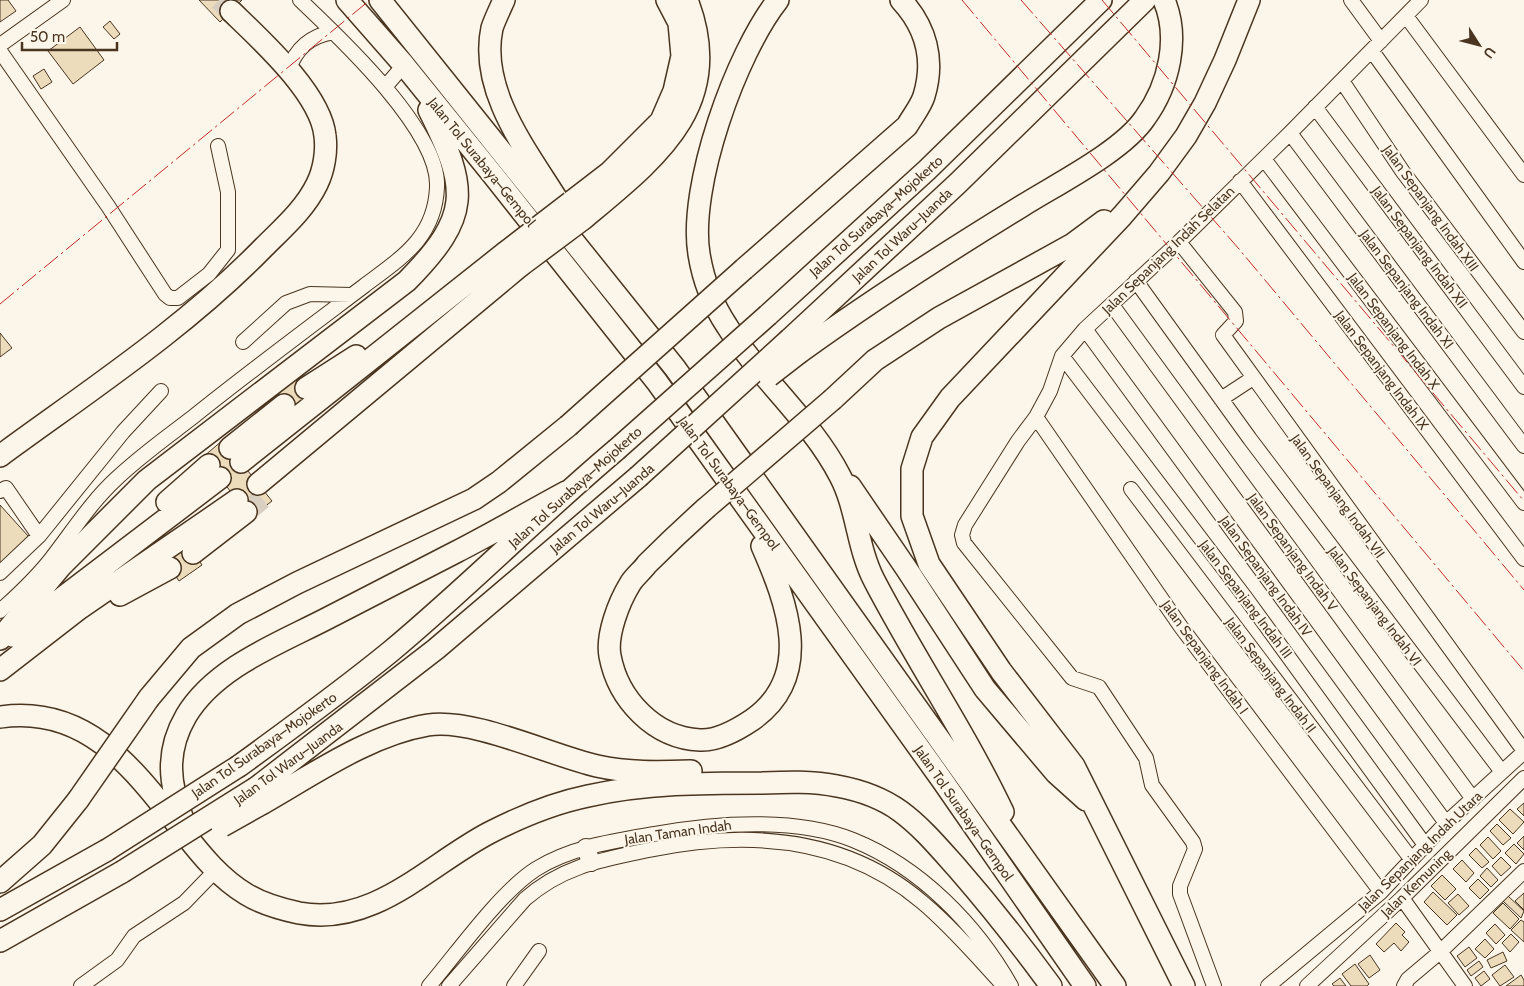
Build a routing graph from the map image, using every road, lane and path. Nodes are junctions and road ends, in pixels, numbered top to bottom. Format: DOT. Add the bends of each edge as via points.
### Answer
graph roads {
  1 [pos="63,0"];
  2 [pos="300,0"];
  3 [pos="347,0"];
  4 [pos="380,0"];
  5 [pos="504,0"];
  6 [pos="667,0"];
  7 [pos="687,0"];
  8 [pos="778,0"];
  9 [pos="901,0"];
  10 [pos="1101,0"];
  11 [pos="1146,0"];
  12 [pos="1164,0"];
  13 [pos="1249,0"];
  14 [pos="1351,0"];
  15 [pos="1422,0"];
  16 [pos="231,11"];
  17 [pos="1406,16"];
  18 [pos="333,32"];
  19 [pos="1382,41"];
  20 [pos="0,44"];
  21 [pos="0,51"];
  22 [pos="1372,51"];
  23 [pos="407,70"];
  24 [pos="288,71"];
  25 [pos="1342,80"];
  26 [pos="385,87"];
  27 [pos="1316,107"];
  28 [pos="1290,133"];
  29 [pos="218,146"];
  30 [pos="1264,159"];
  31 [pos="1159,173"];
  32 [pos="1524,175"];
  33 [pos="1240,181"];
  34 [pos="577,210"];
  35 [pos="1178,242"];
  36 [pos="513,259"];
  37 [pos="1524,262"];
  38 [pos="605,279"];
  39 [pos="1136,281"];
  40 [pos="351,295"];
  41 [pos="1112,304"];
  42 [pos="410,328"];
  43 [pos="1085,330"];
  44 [pos="1524,332"];
  45 [pos="243,342"];
  46 [pos="795,346"];
  47 [pos="1062,356"];
  48 [pos="1253,378"];
  49 [pos="1524,387"];
  50 [pos="306,388"];
  51 [pos="161,391"];
  52 [pos="1221,399"];
  53 [pos="284,405"];
  54 [pos="1036,417"];
  55 [pos="1524,446"];
  56 [pos="0,456"];
  57 [pos="832,461"];
  58 [pos="717,468"];
  59 [pos="214,472"];
  60 [pos="87,477"];
  61 [pos="263,489"];
  62 [pos="1131,490"];
  63 [pos="0,491"];
  64 [pos="105,491"];
  65 [pos="566,492"];
  66 [pos="1524,504"];
  67 [pos="39,536"];
  68 [pos="193,553"];
  69 [pos="1524,559"];
  70 [pos="170,568"];
  71 [pos="0,573"];
  72 [pos="1,609"];
  73 [pos="43,636"];
  74 [pos="0,638"];
  75 [pos="0,645"];
  76 [pos="0,670"];
  77 [pos="0,717"];
  78 [pos="1524,751"];
  79 [pos="1502,772"];
  80 [pos="1524,778"];
  81 [pos="259,795"];
  82 [pos="1473,799"];
  83 [pos="1096,809"];
  84 [pos="1446,824"];
  85 [pos="1425,845"];
  86 [pos="1016,848"];
  87 [pos="588,855"];
  88 [pos="1412,860"];
  89 [pos="209,862"];
  90 [pos="1524,871"];
  91 [pos="0,882"];
  92 [pos="1381,892"];
  93 [pos="1402,898"];
  94 [pos="0,910"];
  95 [pos="0,941"];
  96 [pos="539,951"];
  97 [pos="1440,952"];
  98 [pos="1311,985"];
  99 [pos="81,986"];
  100 [pos="430,986"];
  101 [pos="449,986"];
  102 [pos="514,986"];
  103 [pos="1004,986"];
  104 [pos="1011,986"];
  105 [pos="1051,986"];
  106 [pos="1058,986"];
  107 [pos="1085,986"];
  108 [pos="1115,986"];
  109 [pos="1184,986"];
  110 [pos="1214,986"];
  111 [pos="1268,986"];
  112 [pos="1404,986"];
  113 [pos="1465,986"];
  1 -- 20 [label="street"];
  2 -- 18 [label="street"];
  3 -- 23 [label="highway, Jalan Tol Surabaya–Gempol"];
  4 -- 38 [label="highway, Jalan Tol Surabaya–Gempol"];
  5 -- 38 [label="highway" via="492,28 490,65 500,100"];
  6 -- 34 [label="highway" via="679,23 682,56 674,91 661,121"];
  7 -- 34 [label="highway" via="695,20 700,56 696,91 681,124 654,158"];
  8 -- 57 [label="highway" via="766,14 748,48 719,125 698,213 698,253 706,282 726,325"];
  9 -- 91 [label="highway, bridge" via="919,22 929,55 924,97 906,126 568,426 499,482 474,499 297,583 224,623 191,648 149,698 78,800 42,845"];
  10 -- 65 [label="highway, Jalan Tol Surabaya–Mojokerto, bridge" via="927,170"];
  11 -- 46 [label="highway, Jalan Tol Waru–Juanda"];
  12 -- 46 [label="highway" via="1172,22 1171,58 1157,98 1145,120 1111,151"];
  13 -- 31 [label="highway" via="1205,103"];
  14 -- 19 [label="street"];
  15 -- 17 [label="street, Jalan Sepanjang Indah Selatan"];
  16 -- 24 [label="highway"];
  17 -- 19 [label="street, Jalan Sepanjang Indah Selatan"];
  17 -- 32 [label="street"];
  18 -- 24 [label="street" via="304,44 291,61"];
  18 -- 26 [label="street"];
  19 -- 22 [label="street, Jalan Sepanjang Indah Selatan"];
  21 -- 29 [label="street" via="170,298 178,298 209,274 228,250 228,192"];
  22 -- 25 [label="street, Jalan Sepanjang Indah Selatan"];
  22 -- 37 [label="street"];
  23 -- 26 [label="street"];
  23 -- 58 [label="highway, Jalan Tol Surabaya–Gempol" via="651,374"];
  23 -- 74 [label="highway" via="444,139 456,172 459,195 451,226 433,254 407,281 147,480 61,566"];
  24 -- 56 [label="highway" via="310,96 322,119 326,136 325,160 317,184 300,211 241,271 171,332"];
  25 -- 27 [label="street, Jalan Sepanjang Indah Selatan"];
  25 -- 44 [label="street, Jalan Sepanjang Indah XIII" via="1403,172"];
  26 -- 40 [label="street" via="432,159 437,176 436,200 428,224 410,250"];
  27 -- 28 [label="street, Jalan Sepanjang Indah Selatan"];
  27 -- 49 [label="street, Jalan Sepanjang Indah XII"];
  28 -- 30 [label="street, Jalan Sepanjang Indah Selatan"];
  28 -- 55 [label="street, Jalan Sepanjang Indah XI"];
  30 -- 33 [label="street, Jalan Sepanjang Indah Selatan"];
  30 -- 66 [label="street, Jalan Sepanjang Indah X"];
  31 -- 58 [label="highway, bridge" via="1073,244 938,318 875,360 833,399 705,509 630,583 613,620 609,655 622,689 639,714 669,733 700,740 733,733 759,715 781,690 790,658 790,620 781,588 760,542"];
  31 -- 83 [label="highway" via="950,398 922,437 912,469 912,516 930,564 1001,671 1074,766"];
  33 -- 35 [label="street, Jalan Sepanjang Indah Selatan"];
  33 -- 69 [label="street, Jalan Sepanjang Indah IX"];
  34 -- 36 [label="highway, bridge"];
  35 -- 39 [label="street, Jalan Sepanjang Indah Selatan"];
  35 -- 48 [label="street, Jalan Sepanjang Indah VII" via="1235,312 1236,321 1223,335"];
  36 -- 42 [label="highway"];
  36 -- 61 [label="highway" via="402,365"];
  38 -- 86 [label="highway, Jalan Tol Surabaya–Gempol" via="675,368"];
  39 -- 41 [label="street, Jalan Sepanjang Indah Selatan"];
  39 -- 52 [label="street, Jalan Sepanjang Indah VI"];
  40 -- 45 [label="street" via="310,294 286,303"];
  40 -- 64 [label="street" via="127,468"];
  41 -- 43 [label="street, Jalan Sepanjang Indah Selatan"];
  41 -- 82 [label="street, Jalan Sepanjang Indah V"];
  42 -- 50 [label="highway" via="345,362"];
  42 -- 53 [label="highway" via="235,455"];
  43 -- 47 [label="street, Jalan Sepanjang Indah Selatan"];
  43 -- 84 [label="street, Jalan Sepanjang Indah IV"];
  46 -- 81 [label="highway, Jalan Tol Waru–Juanda, bridge"];
  47 -- 54 [label="street, Jalan Sepanjang Indah Selatan" via="1050,391"];
  47 -- 85 [label="street, Jalan Sepanjang Indah III" via="1246,597"];
  48 -- 52 [label="street"];
  48 -- 78 [label="street, Jalan Sepanjang Indah VII"];
  51 -- 60 [label="street"];
  52 -- 79 [label="street, Jalan Sepanjang Indah VI"];
  54 -- 92 [label="street, Jalan Sepanjang Indah I" via="1181,627"];
  54 -- 110 [label="street, Jalan Sepanjang Indah Selatan" via="976,509 962,535 964,543 1072,678 1099,687 1146,758 1152,785 1193,842 1193,858 1180,886 1180,894"];
  57 -- 83 [label="highway" via="985,689 1056,773"];
  57 -- 86 [label="highway" via="842,478 859,544 874,579 970,745 1002,810"];
  58 -- 107 [label="highway, Jalan Tol Surabaya–Gempol"];
  59 -- 75 [label="highway" via="157,510 90,577"];
  60 -- 64 [label="street"];
  60 -- 67 [label="street"];
  62 -- 88 [label="street, Jalan Sepanjang Indah II"];
  63 -- 67 [label="street" via="6,488"];
  64 -- 72 [label="street" via="44,568"];
  65 -- 89 [label="highway" via="255,656 205,693 181,727 171,772 176,802"];
  65 -- 94 [label="highway, Jalan Tol Surabaya–Mojokerto, bridge" via="485,569 391,651 239,766 107,850"];
  67 -- 71 [label="street"];
  68 -- 73 [label="highway" via="242,506 80,608"];
  70 -- 73 [label="highway"];
  73 -- 76 [label="highway"];
  77 -- 89 [label="highway" via="18,714 48,717 88,733 133,771"];
  78 -- 79 [label="street, Jalan Sepanjang Indah Utara"];
  79 -- 82 [label="street, Jalan Sepanjang Indah Utara"];
  80 -- 93 [label="street, Jalan Kemuning"];
  81 -- 95 [label="highway, Jalan Tol Waru–Juanda, bridge"];
  81 -- 106 [label="highway" via="374,742 429,725 466,727 576,761 638,772 787,768 849,773 898,794 947,835 1015,921 1056,978"];
  82 -- 84 [label="street, Jalan Sepanjang Indah Utara"];
  83 -- 109 [label="highway"];
  84 -- 85 [label="street, Jalan Sepanjang Indah Utara"];
  85 -- 88 [label="street, Jalan Sepanjang Indah Utara"];
  86 -- 108 [label="highway, Jalan Tol Surabaya–Gempol"];
  87 -- 100 [label="street, Jalan Taman Indah" via="552,860 520,882"];
  87 -- 101 [label="street, Jalan Taman Indah" via="525,899"];
  87 -- 103 [label="street, Jalan Taman Indah" via="742,839 816,846 848,856 922,902"];
  87 -- 104 [label="street, Jalan Taman Indah" via="674,830 710,825 784,826 852,840 878,852 934,891 995,957"];
  88 -- 92 [label="street, Jalan Sepanjang Indah Utara"];
  89 -- 99 [label="street" via="184,903 134,936 118,960"];
  89 -- 105 [label="highway" via="245,894 264,903 301,913 338,914 358,910 404,889 489,834 542,809 582,797 703,783 835,785 868,794 899,810 918,826 1005,922"];
  90 -- 97 [label="street"];
  92 -- 111 [label="street, Jalan Sepanjang Indah Utara"];
  93 -- 97 [label="street"];
  93 -- 98 [label="street, Jalan Kemuning"];
  96 -- 102 [label="street"];
  97 -- 112 [label="street"];
  97 -- 113 [label="street"];
}
